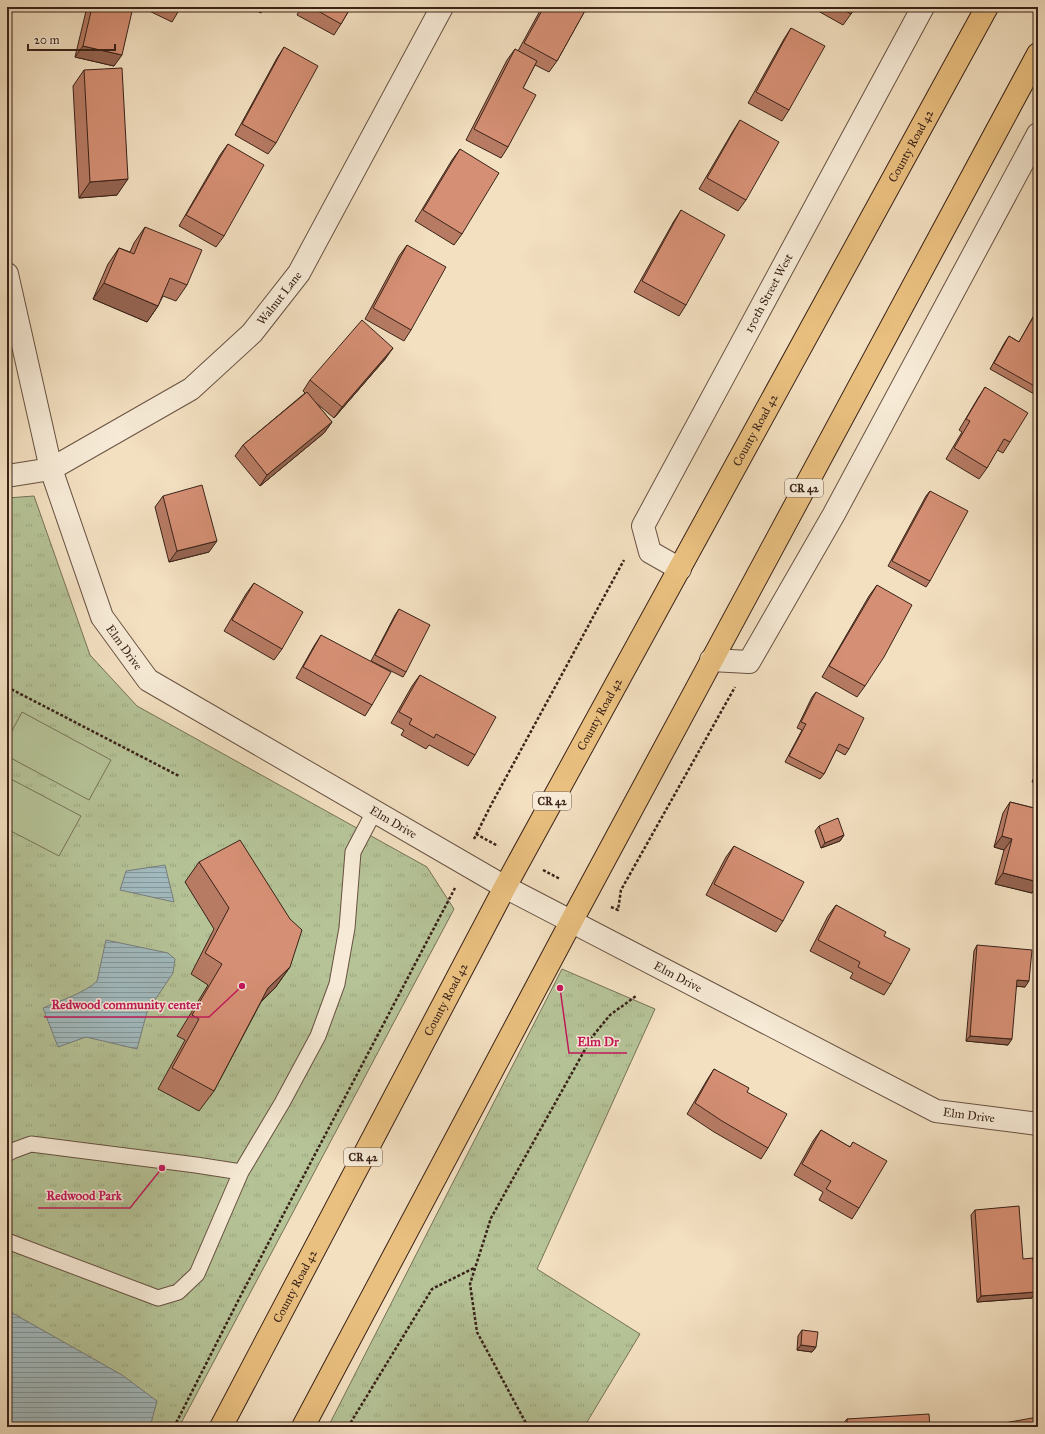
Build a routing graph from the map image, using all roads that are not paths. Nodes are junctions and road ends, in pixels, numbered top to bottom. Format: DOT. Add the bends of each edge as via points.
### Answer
graph roads {
  1 [pos="442,7"];
  2 [pos="923,7"];
  3 [pos="987,7"];
  4 [pos="1038,54"];
  5 [pos="1038,134"];
  6 [pos="7,274"];
  7 [pos="51,469"];
  8 [pos="7,476"];
  9 [pos="680,568"];
  10 [pos="711,660"];
  11 [pos="374,812"];
  12 [pos="505,887"];
  13 [pos="570,922"];
  14 [pos="1038,1124"];
  15 [pos="7,1154"];
  16 [pos="241,1172"];
  17 [pos="7,1241"];
  18 [pos="221,1427"];
  19 [pos="303,1427"];
  1 -- 7 [label="street, Walnut Lane" via="299,273 252,333 190,389"];
  2 -- 9 [label="street, 150th Street West" via="643,526 650,552"];
  3 -- 9 [label="highway, County Road 42 / CR 42"];
  4 -- 10 [label="highway, CR 42"];
  5 -- 10 [label="street" via="834,514 749,662"];
  6 -- 7 [label="street, Elm Drive"];
  7 -- 8 [label="street, Walnut Lane"];
  7 -- 11 [label="street, Elm Drive" via="102,617 148,680"];
  9 -- 12 [label="highway, County Road 42 / CR 42"];
  10 -- 13 [label="highway, CR 42"];
  11 -- 12 [label="street, Elm Drive"];
  11 -- 16 [label="lane" via="353,852 348,928 337,984 318,1036"];
  12 -- 13 [label="street, Elm Drive"];
  12 -- 18 [label="highway, County Road 42 / CR 42"];
  13 -- 14 [label="street, Elm Drive" via="936,1111"];
  13 -- 19 [label="highway, CR 42"];
  15 -- 16 [label="lane" via="31,1144"];
  16 -- 17 [label="lane" via="197,1274 178,1292 158,1298"];
}
